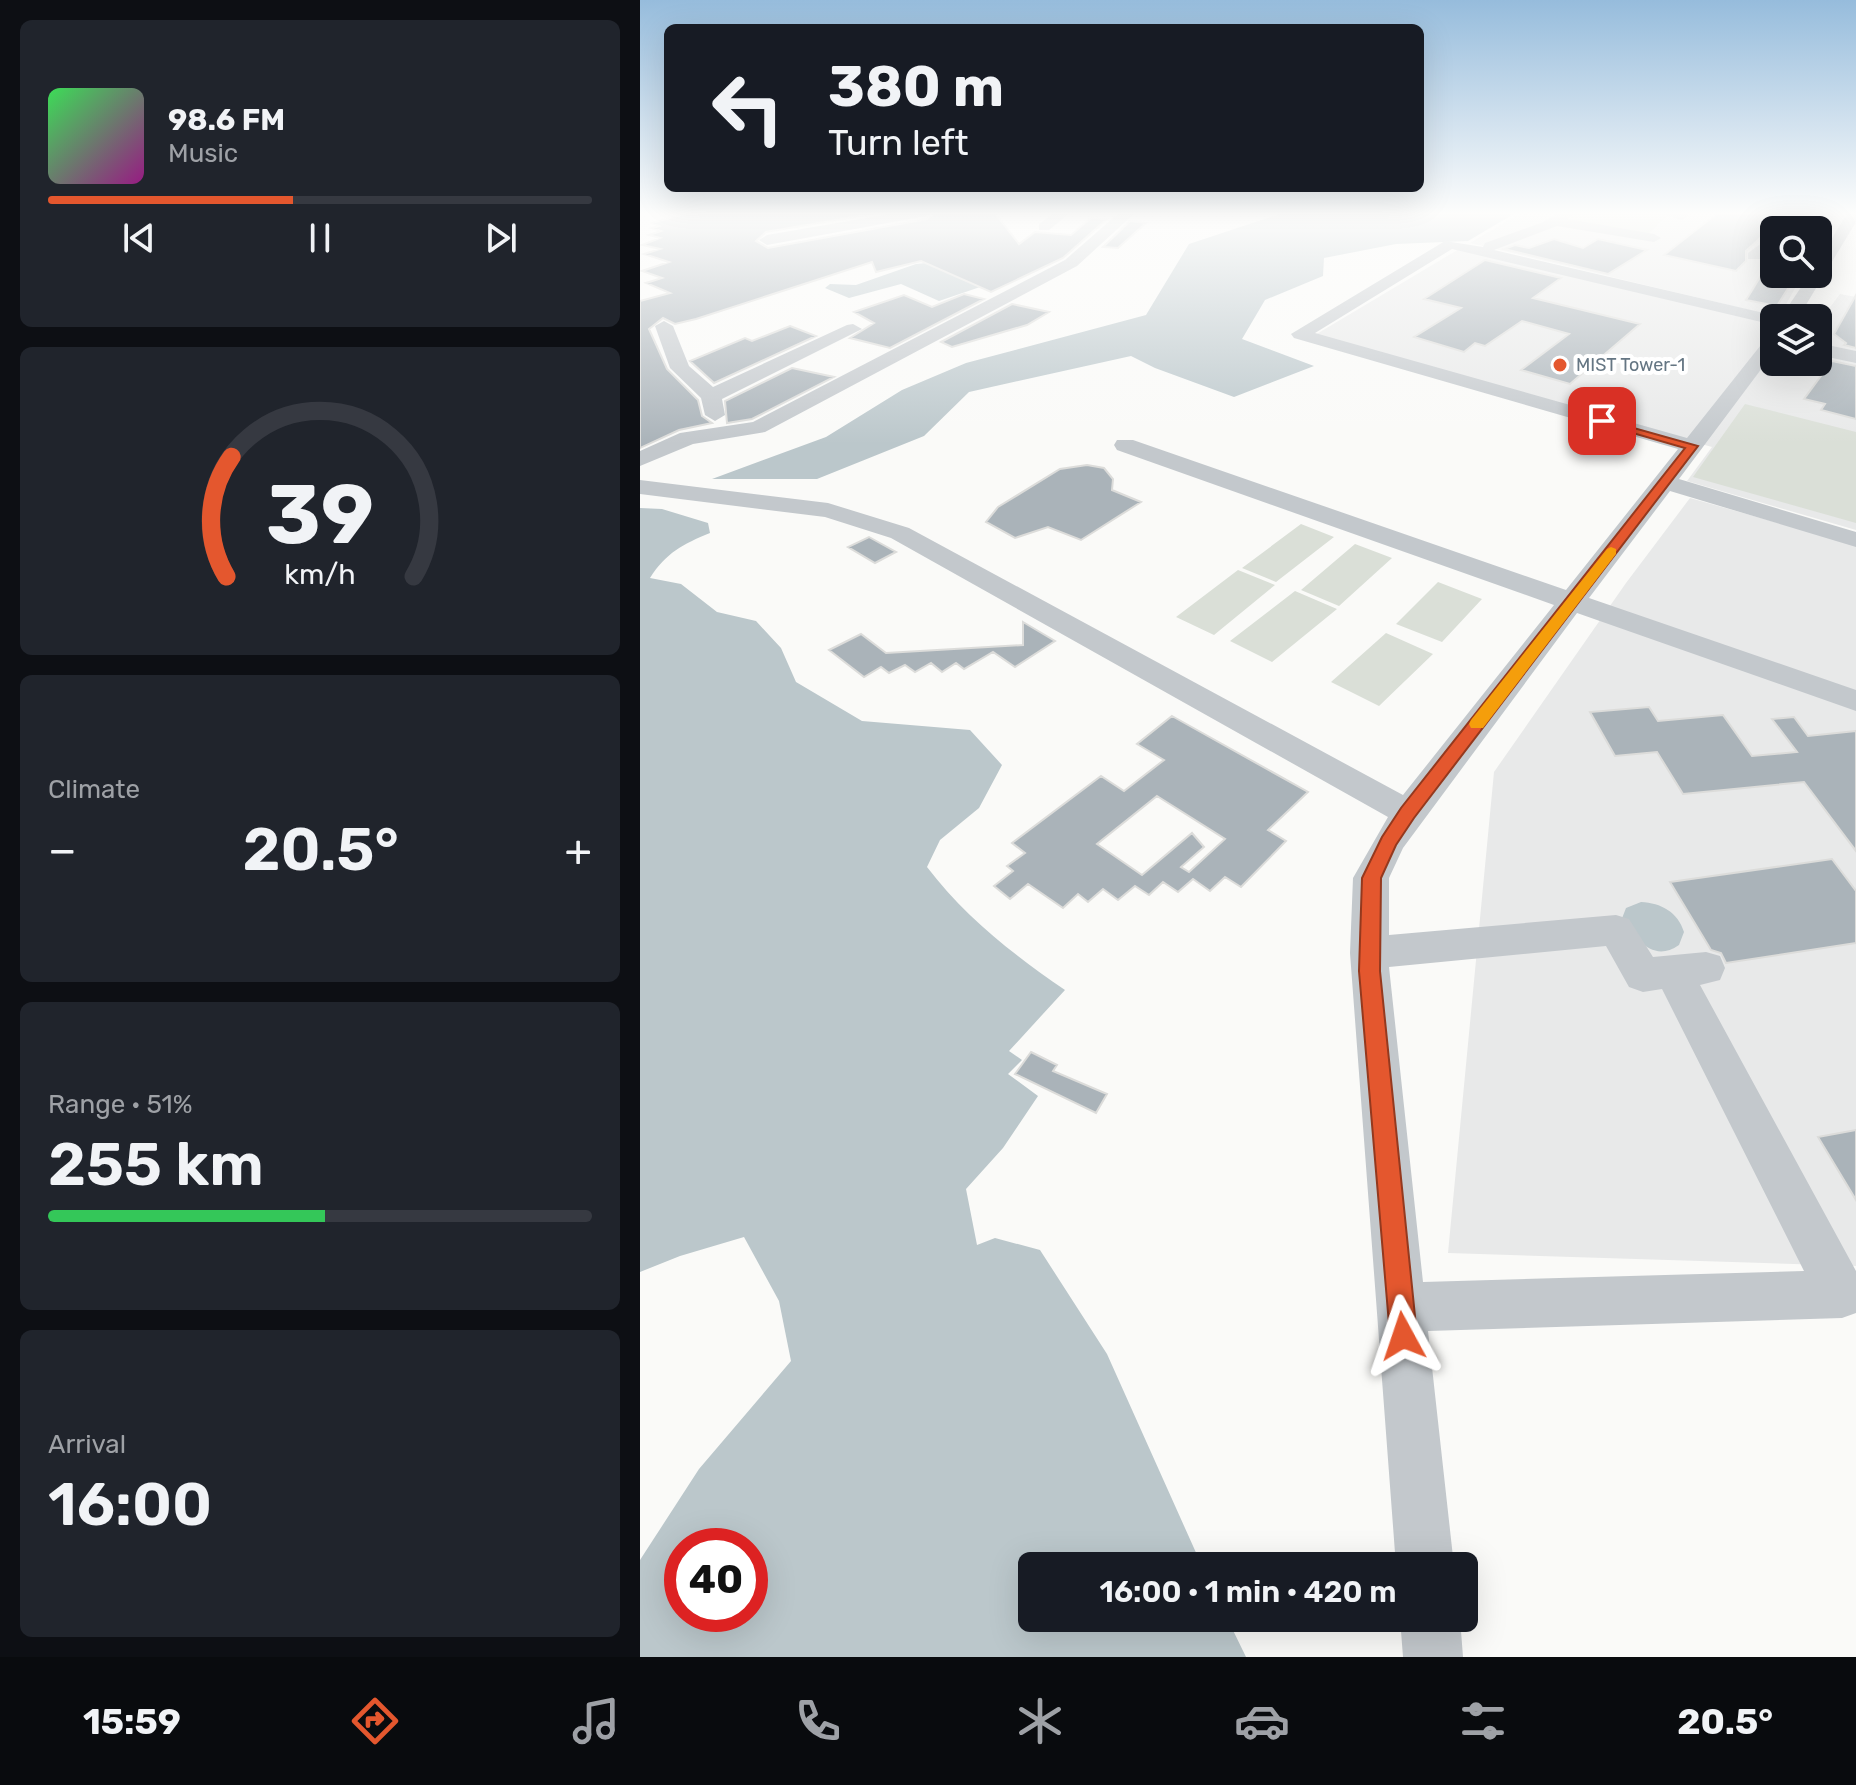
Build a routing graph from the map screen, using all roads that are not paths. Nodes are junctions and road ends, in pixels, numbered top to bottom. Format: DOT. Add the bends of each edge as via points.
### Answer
graph roads {
  1 [pos="1021,289"];
  2 [pos="1374,289"];
  3 [pos="1643,289"];
  4 [pos="1760,317"];
  5 [pos="664,326"];
  6 [pos="853,329"];
  7 [pos="1832,352"];
  8 [pos="1856,357"];
  9 [pos="1760,358"];
  10 [pos="711,396"];
  11 [pos="714,432"];
  12 [pos="1125,445"];
  13 [pos="1692,446"];
  14 [pos="640,459"];
  15 [pos="1666,482"];
  16 [pos="640,487"];
  17 [pos="1856,540"];
  18 [pos="1572,602"];
  19 [pos="1856,701"];
  20 [pos="1408,813"];
  21 [pos="1369,953"];
  22 [pos="1849,1294"];
  23 [pos="1401,1307"];
  24 [pos="1424,1552"];
  25 [pos="1431,1632"];
  26 [pos="1433,1657"];
  1 -- 11 [label="street" via="758,428"];
  2 -- 13 [label="street" via="1300,334"];
  3 -- 4 [label="street"];
  5 -- 10 [label="street" via="680,368"];
  6 -- 10 [label="street"];
  7 -- 8 [label="street"];
  9 -- 13 [label="street"];
  10 -- 11 [label="street"];
  11 -- 14 [label="street"];
  12 -- 18 [label="street"];
  13 -- 15 [label="street"];
  15 -- 17 [label="street"];
  15 -- 18 [label="street"];
  16 -- 20 [label="street" via="828,510 900,533"];
  18 -- 19 [label="street"];
  18 -- 20 [label="street"];
  20 -- 21 [label="street" via="1371,878"];
  21 -- 22 [label="street" via="1616,930 1643,975 1690,970"];
  21 -- 23 [label="street"];
  22 -- 23 [label="street"];
  23 -- 24 [label="street"];
  25 -- 26 [label="street"];
}
